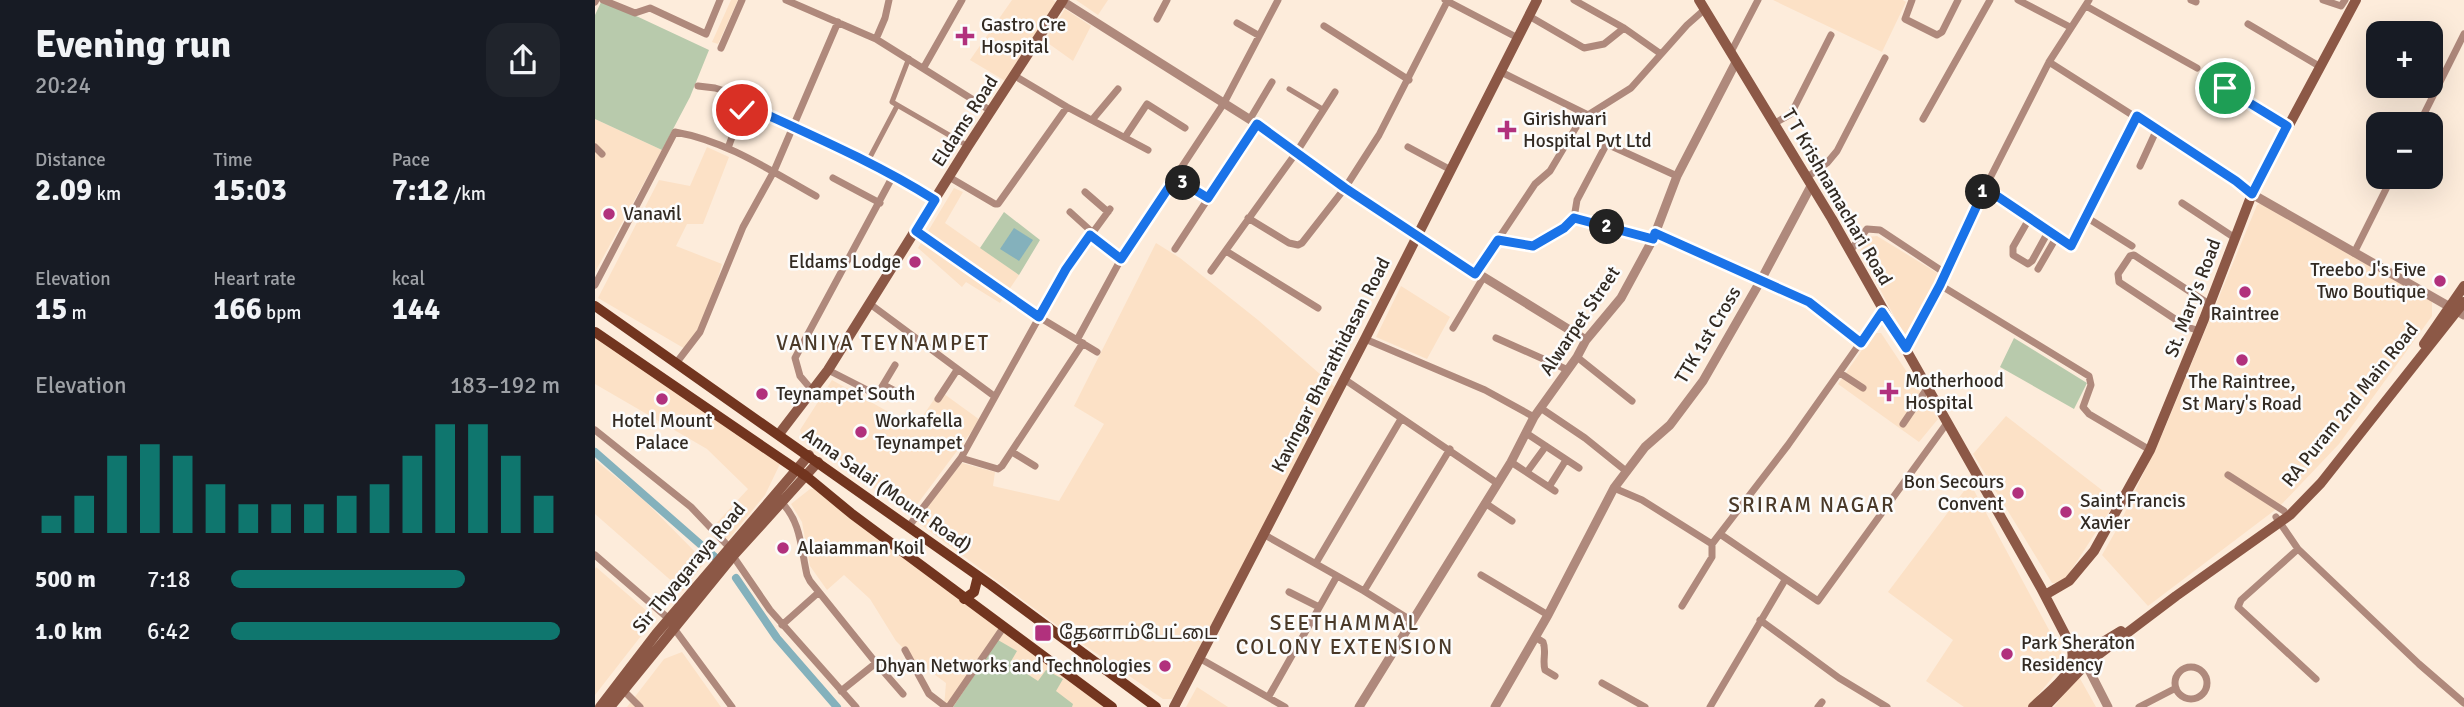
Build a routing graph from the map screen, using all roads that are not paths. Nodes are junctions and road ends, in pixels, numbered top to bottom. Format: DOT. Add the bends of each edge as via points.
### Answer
graph roads {
  1 [pos="603,0"];
  2 [pos="720,0"];
  3 [pos="743,0"];
  4 [pos="786,0"];
  5 [pos="889,0"];
  6 [pos="962,0"];
  7 [pos="1167,0"];
  8 [pos="1279,0"];
  9 [pos="1537,0"];
  10 [pos="1574,0"];
  11 [pos="1758,0"];
  12 [pos="1912,0"];
  13 [pos="1958,0"];
  14 [pos="1990,0"];
  15 [pos="2018,0"];
  16 [pos="2323,0"];
  17 [pos="2356,0"];
  18 [pos="1063,1"];
  19 [pos="1447,1"];
  20 [pos="2088,3"];
  21 [pos="803,4"];
  22 [pos="1702,5"];
  23 [pos="2345,6"];
  24 [pos="1529,16"];
  25 [pos="1157,19"];
  26 [pos="838,22"];
  27 [pos="1237,23"];
  28 [pos="2248,24"];
  29 [pos="1324,26"];
  30 [pos="2070,27"];
  31 [pos="1624,28"];
  32 [pos="2464,34"];
  33 [pos="1258,35"];
  34 [pos="1831,35"];
  35 [pos="1518,38"];
  36 [pos="876,39"];
  37 [pos="721,48"];
  38 [pos="1661,54"];
  39 [pos="1733,57"];
  40 [pos="909,58"];
  41 [pos="1885,58"];
  42 [pos="2049,62"];
  43 [pos="2319,66"];
  44 [pos="923,67"];
  45 [pos="2197,68"];
  46 [pos="1501,72"];
  47 [pos="1015,76"];
  48 [pos="1409,79"];
  49 [pos="1272,82"];
  50 [pos="698,86"];
  51 [pos="2225,88"];
  52 [pos="1118,89"];
  53 [pos="1289,89"];
  54 [pos="1335,92"];
  55 [pos="1224,103"];
  56 [pos="897,106"];
  57 [pos="1067,107"];
  58 [pos="743,108"];
  59 [pos="1324,110"];
  60 [pos="991,111"];
  61 [pos="2425,112"];
  62 [pos="1588,115"];
  63 [pos="2137,116"];
  64 [pos="1923,118"];
  65 [pos="1092,120"];
  66 [pos="1254,121"];
  67 [pos="1775,123"];
  68 [pos="2287,126"];
  69 [pos="794,127"];
  70 [pos="1185,128"];
  71 [pos="2157,129"];
  72 [pos="1125,137"];
  73 [pos="968,146"];
  74 [pos="595,147"];
  75 [pos="1408,147"];
  76 [pos="728,148"];
  77 [pos="1148,150"];
  78 [pos="602,153"];
  79 [pos="1296,153"];
  80 [pos="868,161"];
  81 [pos="2140,166"];
  82 [pos="1451,170"];
  83 [pos="774,171"];
  84 [pos="894,174"];
  85 [pos="1677,176"];
  86 [pos="949,177"];
  87 [pos="833,178"];
  88 [pos="1175,178"];
  89 [pos="1809,182"];
  90 [pos="1345,188"];
  91 [pos="1985,188"];
  92 [pos="2386,189"];
  93 [pos="1085,192"];
  94 [pos="2252,194"];
  95 [pos="816,196"];
  96 [pos="1208,198"];
  97 [pos="935,200"];
  98 [pos="880,202"];
  99 [pos="2182,203"];
  100 [pos="1070,212"];
  101 [pos="2086,217"];
  102 [pos="1248,218"];
  103 [pos="1574,218"];
  104 [pos="2029,219"];
  105 [pos="916,231"];
  106 [pos="1091,234"];
  107 [pos="2052,235"];
  108 [pos="1417,236"];
  109 [pos="1654,236"];
  110 [pos="2235,238"];
  111 [pos="1498,240"];
  112 [pos="2132,246"];
  113 [pos="1175,249"];
  114 [pos="1226,251"];
  115 [pos="1850,251"];
  116 [pos="2354,253"];
  117 [pos="1121,259"];
  118 [pos="2036,269"];
  119 [pos="1212,271"];
  120 [pos="1945,273"];
  121 [pos="1479,276"];
  122 [pos="1761,280"];
  123 [pos="595,285"];
  124 [pos="1940,285"];
  125 [pos="2464,286"];
  126 [pos="870,304"];
  127 [pos="2209,304"];
  128 [pos="595,306"];
  129 [pos="1318,308"];
  130 [pos="2459,309"];
  131 [pos="1882,312"];
  132 [pos="1039,317"];
  133 [pos="1453,328"];
  134 [pos="2200,331"];
  135 [pos="595,332"];
  136 [pos="1496,338"];
  137 [pos="1366,339"];
  138 [pos="1586,340"];
  139 [pos="1080,342"];
  140 [pos="1861,343"];
  141 [pos="1906,348"];
  142 [pos="1097,352"];
  143 [pos="1577,357"];
  144 [pos="677,362"];
  145 [pos="895,365"];
  146 [pos="828,370"];
  147 [pos="957,370"];
  148 [pos="1568,370"];
  149 [pos="1840,373"];
  150 [pos="1344,379"];
  151 [pos="884,385"];
  152 [pos="1928,387"];
  153 [pos="1863,388"];
  154 [pos="811,389"];
  155 [pos="994,396"];
  156 [pos="905,397"];
  157 [pos="938,399"];
  158 [pos="1632,401"];
  159 [pos="1542,409"];
  160 [pos="1534,417"];
  161 [pos="1401,419"];
  162 [pos="1947,423"];
  163 [pos="1903,424"];
  164 [pos="595,429"];
  165 [pos="1526,433"];
  166 [pos="779,434"];
  167 [pos="1546,446"];
  168 [pos="1450,449"];
  169 [pos="2150,450"];
  170 [pos="1011,452"];
  171 [pos="813,458"];
  172 [pos="961,458"];
  173 [pos="1566,460"];
  174 [pos="1511,462"];
  175 [pos="1035,466"];
  176 [pos="1579,468"];
  177 [pos="1626,471"];
  178 [pos="1527,472"];
  179 [pos="801,474"];
  180 [pos="2228,475"];
  181 [pos="1497,483"];
  182 [pos="1614,488"];
  183 [pos="782,502"];
  184 [pos="1485,503"];
  185 [pos="2280,517"];
  186 [pos="1512,521"];
  187 [pos="909,526"];
  188 [pos="1263,534"];
  189 [pos="1720,534"];
  190 [pos="1712,544"];
  191 [pos="2298,549"];
  192 [pos="731,551"];
  193 [pos="595,555"];
  194 [pos="1316,563"];
  195 [pos="1481,575"];
  196 [pos="978,576"];
  197 [pos="1338,576"];
  198 [pos="1785,580"];
  199 [pos="991,585"];
  200 [pos="1364,591"];
  201 [pos="819,592"];
  202 [pos="1289,592"];
  203 [pos="2045,595"];
  204 [pos="969,602"];
  205 [pos="1682,606"];
  206 [pos="1319,607"];
  207 [pos="1548,615"];
  208 [pos="1760,620"];
  209 [pos="1412,621"];
  210 [pos="671,623"];
  211 [pos="782,625"];
  212 [pos="1003,628"];
  213 [pos="1535,637"];
  214 [pos="2069,642"];
  215 [pos="905,650"];
  216 [pos="1199,658"];
  217 [pos="2083,660"];
  218 [pos="876,663"];
  219 [pos="1555,676"];
  220 [pos="2316,678"];
  221 [pos="1602,683"];
  222 [pos="2176,688"];
  223 [pos="623,691"];
  224 [pos="841,691"];
  225 [pos="903,694"];
  226 [pos="1269,696"];
  227 [pos="2464,703"];
  228 [pos="600,707"];
  229 [pos="610,707"];
  230 [pos="640,707"];
  231 [pos="732,707"];
  232 [pos="856,707"];
  233 [pos="946,707"];
  234 [pos="1112,707"];
  235 [pos="1156,707"];
  236 [pos="1174,707"];
  237 [pos="1285,707"];
  238 [pos="1359,707"];
  239 [pos="1495,707"];
  240 [pos="1645,707"];
  241 [pos="1710,707"];
  242 [pos="1887,707"];
  243 [pos="2033,707"];
  244 [pos="2045,707"];
  245 [pos="2108,707"];
  246 [pos="2139,707"];
  1 -- 2 [label="street" via="635,13 650,8 706,34"];
  3 -- 37 [label="street"];
  4 -- 21 [label="street"];
  5 -- 36 [label="street"];
  6 -- 44 [label="street"];
  7 -- 25 [label="street"];
  8 -- 33 [label="street"];
  9 -- 24 [label="main road, Kavingar Bharathidasan Road"];
  10 -- 31 [label="street"];
  11 -- 39 [label="street"];
  12 -- 13 [label="street" via="1905,19 1937,35"];
  14 -- 64 [label="street"];
  15 -- 30 [label="street"];
  16 -- 23 [label="street"];
  17 -- 23 [label="main road, St. Mary's Road"];
  18 -- 47 [label="main road, Eldams Road"];
  18 -- 55 [label="street"];
  19 -- 35 [label="street"];
  19 -- 48 [label="street"];
  20 -- 30 [label="street"];
  20 -- 45 [label="street"];
  21 -- 26 [label="street"];
  22 -- 38 [label="street"];
  22 -- 39 [label="main road, T T Krishnamachari Road"];
  23 -- 43 [label="main road, St. Mary's Road"];
  24 -- 31 [label="street" via="1584,48 1604,44"];
  24 -- 35 [label="main road, Kavingar Bharathidasan Road"];
  26 -- 36 [label="street"];
  26 -- 69 [label="street"];
  27 -- 33 [label="street"];
  28 -- 43 [label="street"];
  29 -- 48 [label="street"];
  30 -- 42 [label="street"];
  31 -- 38 [label="street"];
  32 -- 61 [label="street"];
  33 -- 55 [label="street"];
  34 -- 67 [label="street" via="1791,114"];
  35 -- 46 [label="main road, Kavingar Bharathidasan Road"];
  36 -- 40 [label="street"];
  38 -- 62 [label="street" via="1631,88"];
  39 -- 67 [label="main road, T T Krishnamachari Road"];
  39 -- 85 [label="street, Alwarpet Street"];
  40 -- 44 [label="street"];
  40 -- 56 [label="street" via="891,100"];
  41 -- 89 [label="street" via="1837,151"];
  42 -- 63 [label="street"];
  42 -- 91 [label="street"];
  43 -- 68 [label="main road, St. Mary's Road"];
  44 -- 60 [label="street"];
  46 -- 62 [label="street"];
  46 -- 82 [label="main road, Kavingar Bharathidasan Road"];
  47 -- 57 [label="street"];
  47 -- 60 [label="main road, Eldams Road"];
  48 -- 90 [label="street"];
  49 -- 66 [label="street"];
  50 -- 58 [label="street" via="744,97"];
  51 -- 68 [label="street"];
  52 -- 65 [label="street"];
  53 -- 59 [label="street"];
  54 -- 59 [label="street"];
  55 -- 66 [label="street"];
  55 -- 88 [label="street"];
  56 -- 73 [label="street"];
  56 -- 80 [label="street"];
  57 -- 65 [label="street"];
  57 -- 86 [label="street" via="998,204"];
  58 -- 69 [label="street"];
  58 -- 76 [label="street"];
  59 -- 79 [label="street"];
  60 -- 73 [label="main road, Eldams Road"];
  62 -- 111 [label="street"];
  63 -- 71 [label="street"];
  63 -- 101 [label="street"];
  65 -- 72 [label="street"];
  66 -- 79 [label="street"];
  66 -- 96 [label="street"];
  67 -- 89 [label="main road, T T Krishnamachari Road"];
  68 -- 94 [label="main road, St. Mary's Road"];
  69 -- 80 [label="street"];
  69 -- 83 [label="street"];
  70 -- 72 [label="street" via="1147,104"];
  71 -- 81 [label="street"];
  71 -- 94 [label="street"];
  72 -- 77 [label="street"];
  73 -- 86 [label="main road, Eldams Road"];
  74 -- 78 [label="street"];
  75 -- 82 [label="street"];
  76 -- 83 [label="street"];
  76 -- 123 [label="street" via="675,132"];
  79 -- 90 [label="street"];
  79 -- 102 [label="street"];
  80 -- 84 [label="street"];
  82 -- 108 [label="main road, Kavingar Bharathidasan Road"];
  83 -- 95 [label="street"];
  83 -- 144 [label="street" via="743,227 700,332"];
  84 -- 97 [label="street"];
  84 -- 98 [label="street"];
  85 -- 103 [label="street" via="1606,145 1577,200"];
  85 -- 109 [label="street, Alwarpet Street"];
  86 -- 97 [label="main road, Eldams Road"];
  87 -- 98 [label="street"];
  88 -- 96 [label="street"];
  88 -- 117 [label="street"];
  89 -- 115 [label="main road, T T Krishnamachari Road"];
  89 -- 122 [label="street, TTK 1st Cross"];
  90 -- 102 [label="street" via="1298,245"];
  90 -- 108 [label="street"];
  91 -- 104 [label="street"];
  91 -- 120 [label="street"];
  92 -- 116 [label="street"];
  93 -- 106 [label="street" via="1109,210"];
  94 -- 110 [label="main road, St. Mary's Road"];
  94 -- 116 [label="street"];
  96 -- 113 [label="street"];
  97 -- 105 [label="main road, Eldams Road"];
  98 -- 154 [label="street" via="795,358 800,376"];
  99 -- 110 [label="street"];
  100 -- 106 [label="street"];
  101 -- 107 [label="street" via="2071,246"];
  101 -- 112 [label="street"];
  102 -- 114 [label="street"];
  103 -- 109 [label="street"];
  103 -- 111 [label="street" via="1533,246"];
  104 -- 107 [label="street"];
  104 -- 107 [label="street" via="2013,255 2028,264"];
  105 -- 126 [label="main road, Eldams Road"];
  105 -- 132 [label="street"];
  106 -- 117 [label="street"];
  106 -- 132 [label="street"];
  107 -- 118 [label="street"];
  108 -- 121 [label="street"];
  108 -- 137 [label="main road, Kavingar Bharathidasan Road"];
  109 -- 122 [label="street"];
  109 -- 138 [label="street, Alwarpet Street" via="1621,298"];
  110 -- 127 [label="main road, St. Mary's Road"];
  111 -- 121 [label="street"];
  114 -- 119 [label="street"];
  114 -- 129 [label="street"];
  115 -- 120 [label="street" via="1867,229 1880,230"];
  115 -- 131 [label="main road, T T Krishnamachari Road"];
  116 -- 130 [label="street"];
  117 -- 139 [label="street"];
  120 -- 124 [label="street"];
  121 -- 133 [label="street"];
  121 -- 138 [label="street"];
  122 -- 140 [label="street" via="1809,302"];
  122 -- 177 [label="street, TTK 1st Cross" via="1703,381 1670,425"];
  124 -- 141 [label="street"];
  124 -- 169 [label="street" via="2088,376 2091,385 2083,407"];
  125 -- 130 [label="main road"];
  126 -- 146 [label="main road, Eldams Road"];
  126 -- 147 [label="street"];
  127 -- 134 [label="main road, St. Mary's Road"];
  127 -- 134 [label="street" via="2134,255 2118,274 2119,282"];
  128 -- 144 [label="main road, Anna Salai (Mount Road)"];
  130 -- 185 [label="main road" via="2321,483"];
  131 -- 140 [label="street"];
  131 -- 141 [label="main road, T T Krishnamachari Road"];
  132 -- 139 [label="street"];
  132 -- 155 [label="street"];
  134 -- 169 [label="main road, St. Mary's Road"];
  135 -- 179 [label="main road, Anna Salai (Mount Road)"];
  136 -- 148 [label="street"];
  137 -- 150 [label="main road, Kavingar Bharathidasan Road"];
  137 -- 160 [label="street" via="1485,390"];
  138 -- 143 [label="street, Alwarpet Street"];
  139 -- 142 [label="street"];
  139 -- 170 [label="street"];
  140 -- 149 [label="street"];
  141 -- 152 [label="main road, T T Krishnamachari Road"];
  143 -- 148 [label="street, Alwarpet Street"];
  143 -- 158 [label="street"];
  144 -- 166 [label="main road, Anna Salai (Mount Road)"];
  145 -- 151 [label="street"];
  146 -- 151 [label="street" via="875,394"];
  146 -- 154 [label="main road, Eldams Road"];
  147 -- 155 [label="street"];
  147 -- 157 [label="street"];
  148 -- 159 [label="street, Alwarpet Street"];
  149 -- 153 [label="street"];
  149 -- 189 [label="street"];
  150 -- 161 [label="street"];
  150 -- 188 [label="main road, Kavingar Bharathidasan Road"];
  151 -- 156 [label="street"];
  152 -- 162 [label="main road, T T Krishnamachari Road"];
  152 -- 163 [label="street"];
  154 -- 166 [label="main road, Eldams Road"];
  155 -- 172 [label="street"];
  159 -- 160 [label="street, Alwarpet Street"];
  159 -- 177 [label="street"];
  160 -- 165 [label="street, Alwarpet Street"];
  161 -- 168 [label="street"];
  161 -- 194 [label="street"];
  162 -- 198 [label="street" via="1818,601"];
  162 -- 203 [label="main road, T T Krishnamachari Road"];
  164 -- 192 [label="street" via="691,507"];
  165 -- 167 [label="street"];
  165 -- 174 [label="street, Alwarpet Street"];
  166 -- 171 [label="main road, Anna Salai (Mount Road)"];
  167 -- 173 [label="street"];
  167 -- 178 [label="street"];
  168 -- 181 [label="street"];
  168 -- 200 [label="street"];
  169 -- 203 [label="main road, St. Mary's Road" via="2094,551 2069,580"];
  170 -- 172 [label="street" via="998,469"];
  170 -- 175 [label="street"];
  171 -- 179 [label="main road, Sir Thyagaraya Road"];
  171 -- 187 [label="main road, Anna Salai (Mount Road)"];
  172 -- 187 [label="street"];
  173 -- 176 [label="street"];
  173 -- 178 [label="street" via="1552,489"];
  174 -- 178 [label="street"];
  174 -- 181 [label="street, Alwarpet Street"];
  177 -- 182 [label="street, TTK 1st Cross"];
  179 -- 183 [label="main road, Sir Thyagaraya Road"];
  179 -- 192 [label="main road, Sir Thyagaraya Road"];
  179 -- 204 [label="main road, Anna Salai (Mount Road)"];
  180 -- 185 [label="street"];
  181 -- 184 [label="street, Alwarpet Street"];
  182 -- 190 [label="street"];
  182 -- 207 [label="street, TTK 1st Cross"];
  183 -- 192 [label="main road, Sir Thyagaraya Road"];
  183 -- 201 [label="street" via="798,527 807,575"];
  184 -- 186 [label="street"];
  184 -- 209 [label="street, Alwarpet Street"];
  185 -- 191 [label="street"];
  185 -- 217 [label="main road"];
  187 -- 196 [label="main road, Anna Salai (Mount Road)"];
  188 -- 194 [label="street"];
  188 -- 216 [label="main road, Kavingar Bharathidasan Road"];
  189 -- 190 [label="street"];
  189 -- 198 [label="street"];
  190 -- 205 [label="street" via="1712,557"];
  191 -- 220 [label="street" via="2238,607"];
  191 -- 227 [label="street"];
  192 -- 210 [label="main road, Sir Thyagaraya Road"];
  192 -- 211 [label="street"];
  193 -- 210 [label="street"];
  194 -- 197 [label="street"];
  195 -- 207 [label="street"];
  196 -- 199 [label="main road, Anna Salai (Mount Road)"];
  196 -- 204 [label="main road"];
  197 -- 200 [label="street"];
  197 -- 206 [label="street"];
  198 -- 208 [label="street"];
  199 -- 204 [label="main road"];
  199 -- 235 [label="main road, Anna Salai (Mount Road)"];
  200 -- 209 [label="street"];
  201 -- 211 [label="street"];
  201 -- 218 [label="street"];
  202 -- 206 [label="street"];
  203 -- 214 [label="main road, T T Krishnamachari Road"];
  204 -- 212 [label="main road, Anna Salai (Mount Road)"];
  206 -- 226 [label="street"];
  207 -- 213 [label="street, TTK 1st Cross"];
  208 -- 241 [label="street"];
  208 -- 242 [label="street"];
  209 -- 238 [label="street, Alwarpet Street"];
  210 -- 223 [label="main road, Sir Thyagaraya Road"];
  210 -- 228 [label="main road, Sir Thyagaraya Road"];
  210 -- 231 [label="street"];
  211 -- 224 [label="street"];
  212 -- 233 [label="street"];
  212 -- 234 [label="main road, Anna Salai (Mount Road)"];
  213 -- 219 [label="street" via="1546,649 1545,670"];
  213 -- 239 [label="street, TTK 1st Cross"];
  214 -- 217 [label="main road, T T Krishnamachari Road"];
  214 -- 243 [label="main road" via="2074,656 2070,671"];
  215 -- 233 [label="street" via="929,694"];
  216 -- 226 [label="street"];
  216 -- 236 [label="main road, Kavingar Bharathidasan Road"];
  217 -- 244 [label="main road"];
  217 -- 245 [label="street"];
  218 -- 224 [label="street"];
  218 -- 225 [label="street"];
  221 -- 240 [label="street"];
  222 -- 222 [label="street" via="2184,669 2195,667 2204,673 2207,688 2196,698 2182,696"];
  222 -- 246 [label="street"];
  223 -- 229 [label="main road, Sir Thyagaraya Road"];
  223 -- 230 [label="street"];
  224 -- 232 [label="street"];
  226 -- 237 [label="street"];
}
